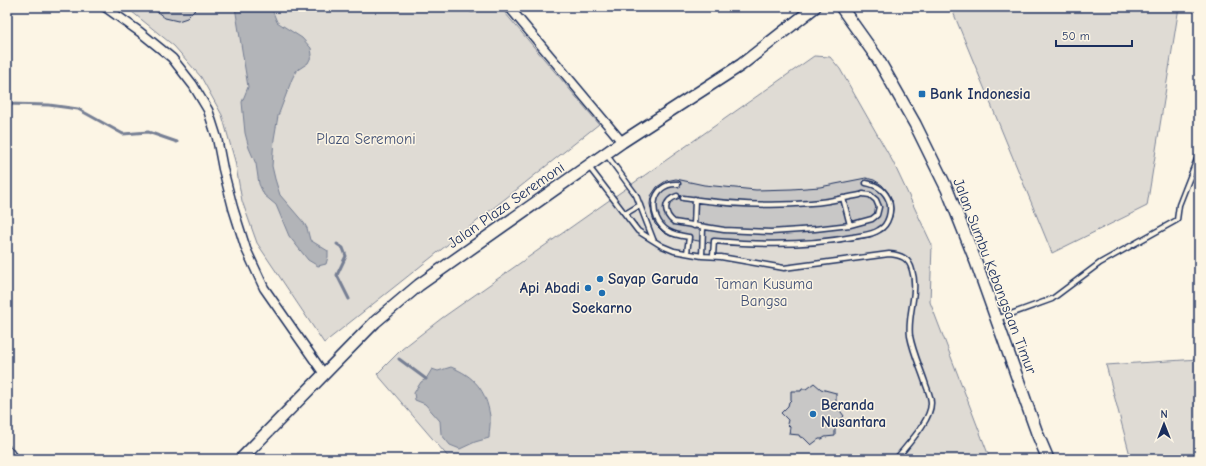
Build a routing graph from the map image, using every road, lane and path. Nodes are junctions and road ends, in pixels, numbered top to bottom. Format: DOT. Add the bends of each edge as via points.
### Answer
graph roads {
  1 [pos="105,7"];
  2 [pos="509,7"];
  3 [pos="815,7"];
  4 [pos="841,7"];
  5 [pos="622,142"];
  6 [pos="606,154"];
  7 [pos="1199,154"];
  8 [pos="588,166"];
  9 [pos="678,184"];
  10 [pos="866,184"];
  11 [pos="677,196"];
  12 [pos="683,198"];
  13 [pos="843,198"];
  14 [pos="695,200"];
  15 [pos="640,204"];
  16 [pos="625,214"];
  17 [pos="850,225"];
  18 [pos="694,226"];
  19 [pos="703,228"];
  20 [pos="653,239"];
  21 [pos="687,253"];
  22 [pos="702,256"];
  23 [pos="713,256"];
  24 [pos="997,319"];
  25 [pos="324,374"];
  26 [pos="7,452"];
  27 [pos="12,459"];
  28 [pos="241,459"];
  29 [pos="896,459"];
  30 [pos="1048,459"];
  1 -- 25 [label="street" via="172,58 208,110 218,138 232,208 246,249 264,288"];
  2 -- 5 [label="street"];
  3 -- 5 [label="street, Jalan Plaza Seremoni" via="741,65"];
  4 -- 24 [label="street, Jalan Sumbu Kebangsaan Timur" via="878,58 915,124 947,188"];
  5 -- 6 [label="street, Jalan Plaza Seremoni"];
  6 -- 8 [label="street, Jalan Plaza Seremoni"];
  6 -- 15 [label="lane"];
  7 -- 24 [label="lane" via="1179,205 1177,220 1100,263 1052,299"];
  8 -- 16 [label="lane"];
  8 -- 25 [label="street, Jalan Plaza Seremoni" via="419,285 375,322"];
  9 -- 21 [label="lane" via="668,185 661,190 654,204 654,213 662,228 689,237"];
  10 -- 23 [label="lane" via="879,188 888,200 889,216 881,230 838,240 810,243 751,244 714,241"];
  11 -- 18 [label="lane" via="668,202 668,217 674,222"];
  12 -- 14 [label="lane"];
  13 -- 14 [label="lane" via="812,203 769,205"];
  13 -- 17 [label="lane"];
  13 -- 17 [label="lane" via="870,195 879,207 877,215 872,219"];
  14 -- 18 [label="lane"];
  15 -- 16 [label="lane"];
  15 -- 20 [label="lane"];
  16 -- 20 [label="lane" via="638,231"];
  17 -- 19 [label="lane" via="771,232"];
  18 -- 19 [label="lane"];
  19 -- 22 [label="lane"];
  20 -- 21 [label="lane" via="674,251"];
  21 -- 22 [label="lane"];
  22 -- 23 [label="lane"];
  23 -- 29 [label="lane" via="784,268 890,254 900,255 906,259 912,269 914,283 910,337 931,403 921,427"];
  24 -- 30 [label="street, Jalan Sumbu Kebangsaan Timur"];
  25 -- 28 [label="street, Jalan Plaza Seremoni"];
  26 -- 27 [label="street"];
}
